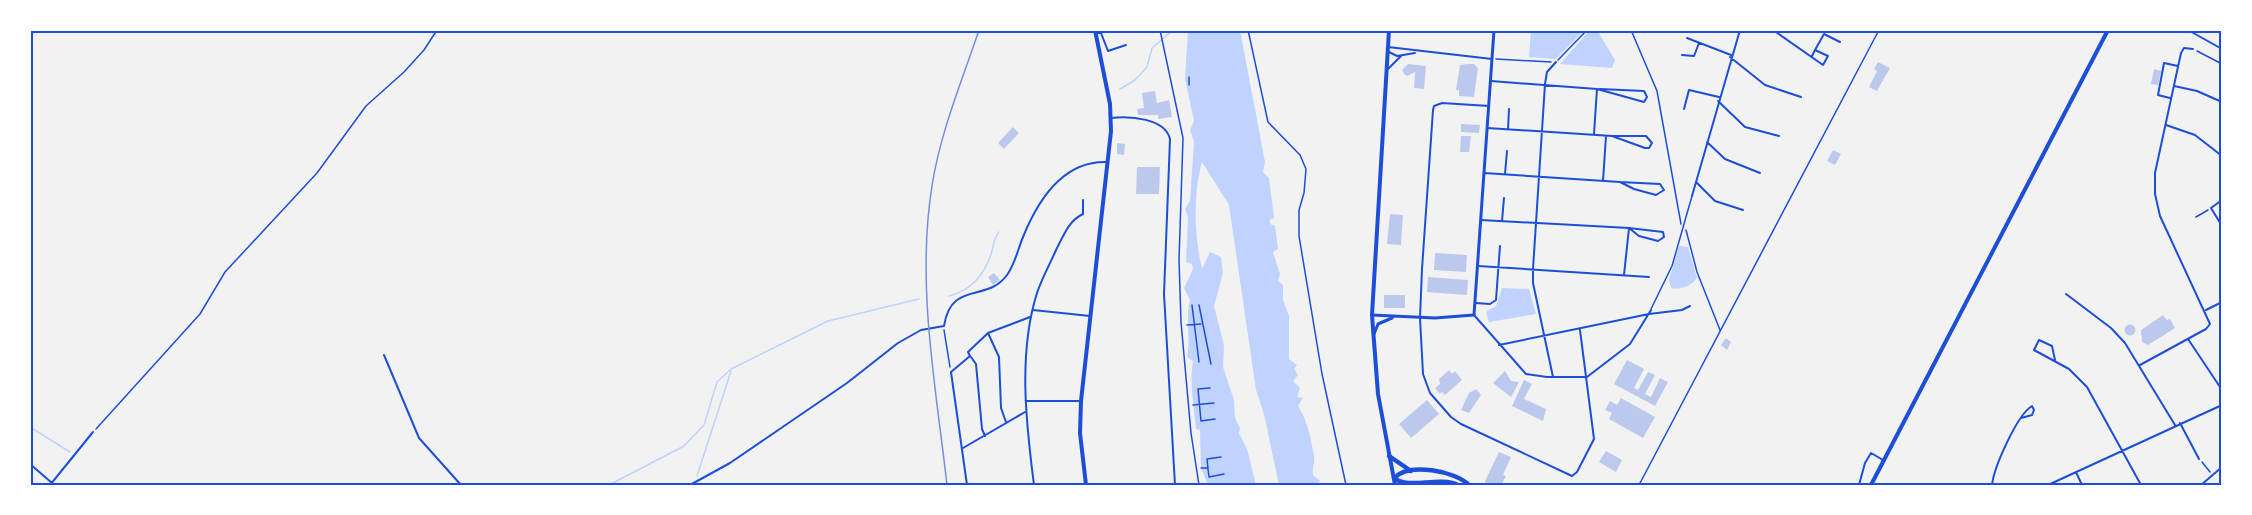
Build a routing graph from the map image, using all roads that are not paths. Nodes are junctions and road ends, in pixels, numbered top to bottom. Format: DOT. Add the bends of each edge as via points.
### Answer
graph roads {
  1 [pos="1389,30"];
  2 [pos="1494,30"];
  3 [pos="1740,30"];
  4 [pos="1773,30"];
  5 [pos="2108,30"];
  6 [pos="2190,31"];
  7 [pos="1095,32"];
  8 [pos="1687,38"];
  9 [pos="1840,42"];
  10 [pos="1699,43"];
  11 [pos="1126,45"];
  12 [pos="1387,49"];
  13 [pos="2193,49"];
  14 [pos="2222,49"];
  15 [pos="1815,50"];
  16 [pos="1417,52"];
  17 [pos="1682,55"];
  18 [pos="1401,56"];
  19 [pos="1731,56"];
  20 [pos="1812,56"];
  21 [pos="1492,59"];
  22 [pos="1556,62"];
  23 [pos="2178,66"];
  24 [pos="1387,71"];
  25 [pos="1491,81"];
  26 [pos="1545,84"];
  27 [pos="2174,86"];
  28 [pos="1598,89"];
  29 [pos="1801,98"];
  30 [pos="2171,98"];
  31 [pos="1719,99"];
  32 [pos="2222,102"];
  33 [pos="1489,106"];
  34 [pos="1509,108"];
  35 [pos="1684,109"];
  36 [pos="1111,118"];
  37 [pos="2166,125"];
  38 [pos="1487,128"];
  39 [pos="1508,130"];
  40 [pos="1542,131"];
  41 [pos="1594,135"];
  42 [pos="1606,136"];
  43 [pos="1612,136"];
  44 [pos="1779,136"];
  45 [pos="1707,142"];
  46 [pos="1507,151"];
  47 [pos="2222,156"];
  48 [pos="1109,162"];
  49 [pos="1484,173"];
  50 [pos="1760,173"];
  51 [pos="1505,174"];
  52 [pos="1538,177"];
  53 [pos="1603,181"];
  54 [pos="1620,182"];
  55 [pos="1696,183"];
  56 [pos="1692,196"];
  57 [pos="1504,198"];
  58 [pos="1083,201"];
  59 [pos="2222,201"];
  60 [pos="1743,210"];
  61 [pos="1481,220"];
  62 [pos="1502,221"];
  63 [pos="1537,223"];
  64 [pos="2222,226"];
  65 [pos="1629,228"];
  66 [pos="1500,246"];
  67 [pos="1478,266"];
  68 [pos="1499,266"];
  69 [pos="1533,269"];
  70 [pos="1624,275"];
  71 [pos="1649,277"];
  72 [pos="2066,294"];
  73 [pos="2222,302"];
  74 [pos="1476,303"];
  75 [pos="1690,306"];
  76 [pos="1033,310"];
  77 [pos="2205,310"];
  78 [pos="1650,312"];
  79 [pos="1372,315"];
  80 [pos="1474,315"];
  81 [pos="1091,316"];
  82 [pos="1031,317"];
  83 [pos="1395,318"];
  84 [pos="1420,318"];
  85 [pos="1580,330"];
  86 [pos="988,333"];
  87 [pos="1373,336"];
  88 [pos="1545,336"];
  89 [pos="2188,339"];
  90 [pos="1499,345"];
  91 [pos="384,355"];
  92 [pos="970,356"];
  93 [pos="2055,360"];
  94 [pos="2140,365"];
  95 [pos="1587,376"];
  96 [pos="1553,378"];
  97 [pos="2222,390"];
  98 [pos="1027,401"];
  99 [pos="1081,401"];
  100 [pos="2222,405"];
  101 [pos="1025,412"];
  102 [pos="2021,418"];
  103 [pos="1006,422"];
  104 [pos="2180,423"];
  105 [pos="2175,425"];
  106 [pos="93,432"];
  107 [pos="985,435"];
  108 [pos="962,449"];
  109 [pos="2123,450"];
  110 [pos="1389,456"];
  111 [pos="2199,459"];
  112 [pos="1886,461"];
  113 [pos="30,464"];
  114 [pos="2222,468"];
  115 [pos="1411,471"];
  116 [pos="2076,472"];
  117 [pos="1394,478"];
  118 [pos="51,484"];
  119 [pos="1415,484"];
  120 [pos="461,485"];
  121 [pos="690,485"];
  122 [pos="967,485"];
  123 [pos="1034,485"];
  124 [pos="1086,485"];
  125 [pos="1174,485"];
  126 [pos="1395,485"];
  127 [pos="1458,485"];
  128 [pos="1469,485"];
  129 [pos="1859,485"];
  130 [pos="1871,485"];
  131 [pos="1992,485"];
  132 [pos="2048,485"];
  133 [pos="2082,485"];
  134 [pos="2141,485"];
  135 [pos="2200,485"];
  1 -- 12 [label="main road"];
  2 -- 21 [label="street"];
  3 -- 19 [label="street"];
  4 -- 20 [label="street"];
  5 -- 112 [label="main road"];
  6 -- 14 [label="street"];
  7 -- 11 [label="street" via="1101,33 1108,51"];
  7 -- 36 [label="main road"];
  8 -- 10 [label="street"];
  9 -- 15 [label="street" via="1824,34"];
  10 -- 17 [label="street" via="1694,56"];
  10 -- 19 [label="street"];
  12 -- 16 [label="street"];
  12 -- 18 [label="street"];
  12 -- 24 [label="main road"];
  13 -- 23 [label="street" via="2183,49"];
  15 -- 20 [label="street"];
  15 -- 20 [label="street" via="1828,56 1823,65"];
  16 -- 18 [label="street"];
  16 -- 21 [label="street"];
  18 -- 24 [label="street"];
  19 -- 29 [label="street" via="1765,85"];
  19 -- 31 [label="street"];
  21 -- 25 [label="street"];
  22 -- 26 [label="street" via="1547,72"];
  23 -- 27 [label="street"];
  23 -- 30 [label="street" via="2164,63 2158,95"];
  24 -- 79 [label="main road"];
  25 -- 26 [label="street"];
  25 -- 33 [label="street"];
  26 -- 28 [label="street"];
  26 -- 40 [label="street"];
  27 -- 30 [label="street"];
  27 -- 32 [label="street"];
  28 -- 28 [label="street" via="1635,101 1644,102 1647,97 1644,91"];
  28 -- 41 [label="street"];
  30 -- 37 [label="street"];
  31 -- 35 [label="street" via="1689,90"];
  31 -- 44 [label="street" via="1745,127"];
  31 -- 45 [label="street"];
  33 -- 38 [label="street"];
  33 -- 84 [label="street" via="1434,106"];
  34 -- 39 [label="street"];
  36 -- 48 [label="main road"];
  36 -- 125 [label="street" via="1129,117 1161,125 1170,139 1164,294"];
  37 -- 47 [label="street" via="2195,135"];
  37 -- 77 [label="street" via="2154,175 2157,205"];
  38 -- 39 [label="street"];
  38 -- 49 [label="street"];
  39 -- 40 [label="street"];
  40 -- 41 [label="street"];
  40 -- 52 [label="street"];
  41 -- 42 [label="street"];
  42 -- 43 [label="street"];
  42 -- 53 [label="street"];
  43 -- 43 [label="street" via="1645,148 1652,143 1646,136"];
  45 -- 50 [label="street" via="1725,159"];
  45 -- 55 [label="street"];
  46 -- 51 [label="street"];
  48 -- 81 [label="main road"];
  48 -- 121 [label="street" via="1084,162 1066,173 1038,205 1007,275 993,287 961,296 946,311 944,326 921,330 898,343 853,379 730,463"];
  49 -- 51 [label="street"];
  49 -- 61 [label="street"];
  51 -- 52 [label="street"];
  52 -- 53 [label="street"];
  52 -- 63 [label="street"];
  53 -- 54 [label="street"];
  54 -- 54 [label="street" via="1656,195 1664,190 1660,184"];
  55 -- 56 [label="street"];
  55 -- 60 [label="street" via="1714,201"];
  56 -- 78 [label="lane" via="1670,272"];
  57 -- 62 [label="street"];
  58 -- 76 [label="street" via="1083,214 1071,223 1062,238 1037,292"];
  59 -- 64 [label="street" via="2211,208"];
  61 -- 62 [label="street"];
  61 -- 67 [label="street"];
  62 -- 63 [label="street"];
  63 -- 65 [label="street"];
  63 -- 69 [label="street"];
  65 -- 65 [label="street" via="1658,242 1664,237 1660,230"];
  65 -- 70 [label="street"];
  66 -- 68 [label="street"];
  67 -- 68 [label="street"];
  67 -- 74 [label="street"];
  68 -- 69 [label="street"];
  68 -- 74 [label="street" via="1496,300 1491,304"];
  69 -- 70 [label="street"];
  69 -- 88 [label="street"];
  70 -- 71 [label="street"];
  72 -- 94 [label="street" via="2111,328"];
  73 -- 77 [label="street"];
  74 -- 80 [label="street"];
  75 -- 78 [label="street"];
  76 -- 81 [label="street"];
  76 -- 82 [label="street"];
  77 -- 89 [label="street" via="2210,324"];
  78 -- 85 [label="street"];
  78 -- 95 [label="street" via="1630,344"];
  79 -- 83 [label="street"];
  79 -- 87 [label="main road"];
  80 -- 84 [label="street"];
  80 -- 90 [label="street"];
  81 -- 99 [label="main road"];
  82 -- 86 [label="street"];
  82 -- 98 [label="street"];
  83 -- 84 [label="street"];
  83 -- 87 [label="street" via="1378,324"];
  84 -- 95 [label="street" via="1425,384 1451,417 1564,475 1578,472 1594,439"];
  85 -- 88 [label="street"];
  85 -- 95 [label="street"];
  86 -- 92 [label="street" via="968,352"];
  86 -- 103 [label="street" via="999,357"];
  87 -- 110 [label="main road"];
  88 -- 90 [label="street"];
  88 -- 96 [label="street"];
  89 -- 94 [label="street"];
  89 -- 97 [label="street"];
  90 -- 96 [label="street" via="1526,374"];
  91 -- 120 [label="street" via="419,438"];
  92 -- 107 [label="street" via="976,364"];
  92 -- 108 [label="street" via="951,372"];
  93 -- 93 [label="street" via="2052,345 2039,340 2034,350"];
  93 -- 109 [label="street" via="2087,387"];
  94 -- 105 [label="street"];
  95 -- 96 [label="street"];
  98 -- 99 [label="street"];
  98 -- 101 [label="street"];
  99 -- 124 [label="main road"];
  100 -- 104 [label="street"];
  101 -- 103 [label="street"];
  101 -- 123 [label="street"];
  102 -- 102 [label="street" via="2032,416 2032,406"];
  102 -- 131 [label="street" via="1996,466"];
  103 -- 107 [label="street"];
  104 -- 105 [label="street"];
  104 -- 111 [label="street"];
  105 -- 109 [label="street"];
  106 -- 118 [label="street"];
  107 -- 108 [label="street"];
  108 -- 122 [label="street"];
  109 -- 116 [label="street"];
  109 -- 134 [label="street"];
  110 -- 115 [label="highway"];
  110 -- 117 [label="main road"];
  112 -- 129 [label="street" via="1871,453"];
  112 -- 130 [label="main road"];
  113 -- 118 [label="street"];
  114 -- 135 [label="street"];
  115 -- 117 [label="highway" via="1398,473"];
  115 -- 128 [label="highway" via="1448,472"];
  116 -- 132 [label="street"];
  116 -- 133 [label="street"];
  117 -- 119 [label="highway"];
  117 -- 126 [label="main road"];
  119 -- 127 [label="highway" via="1442,480"];
}
